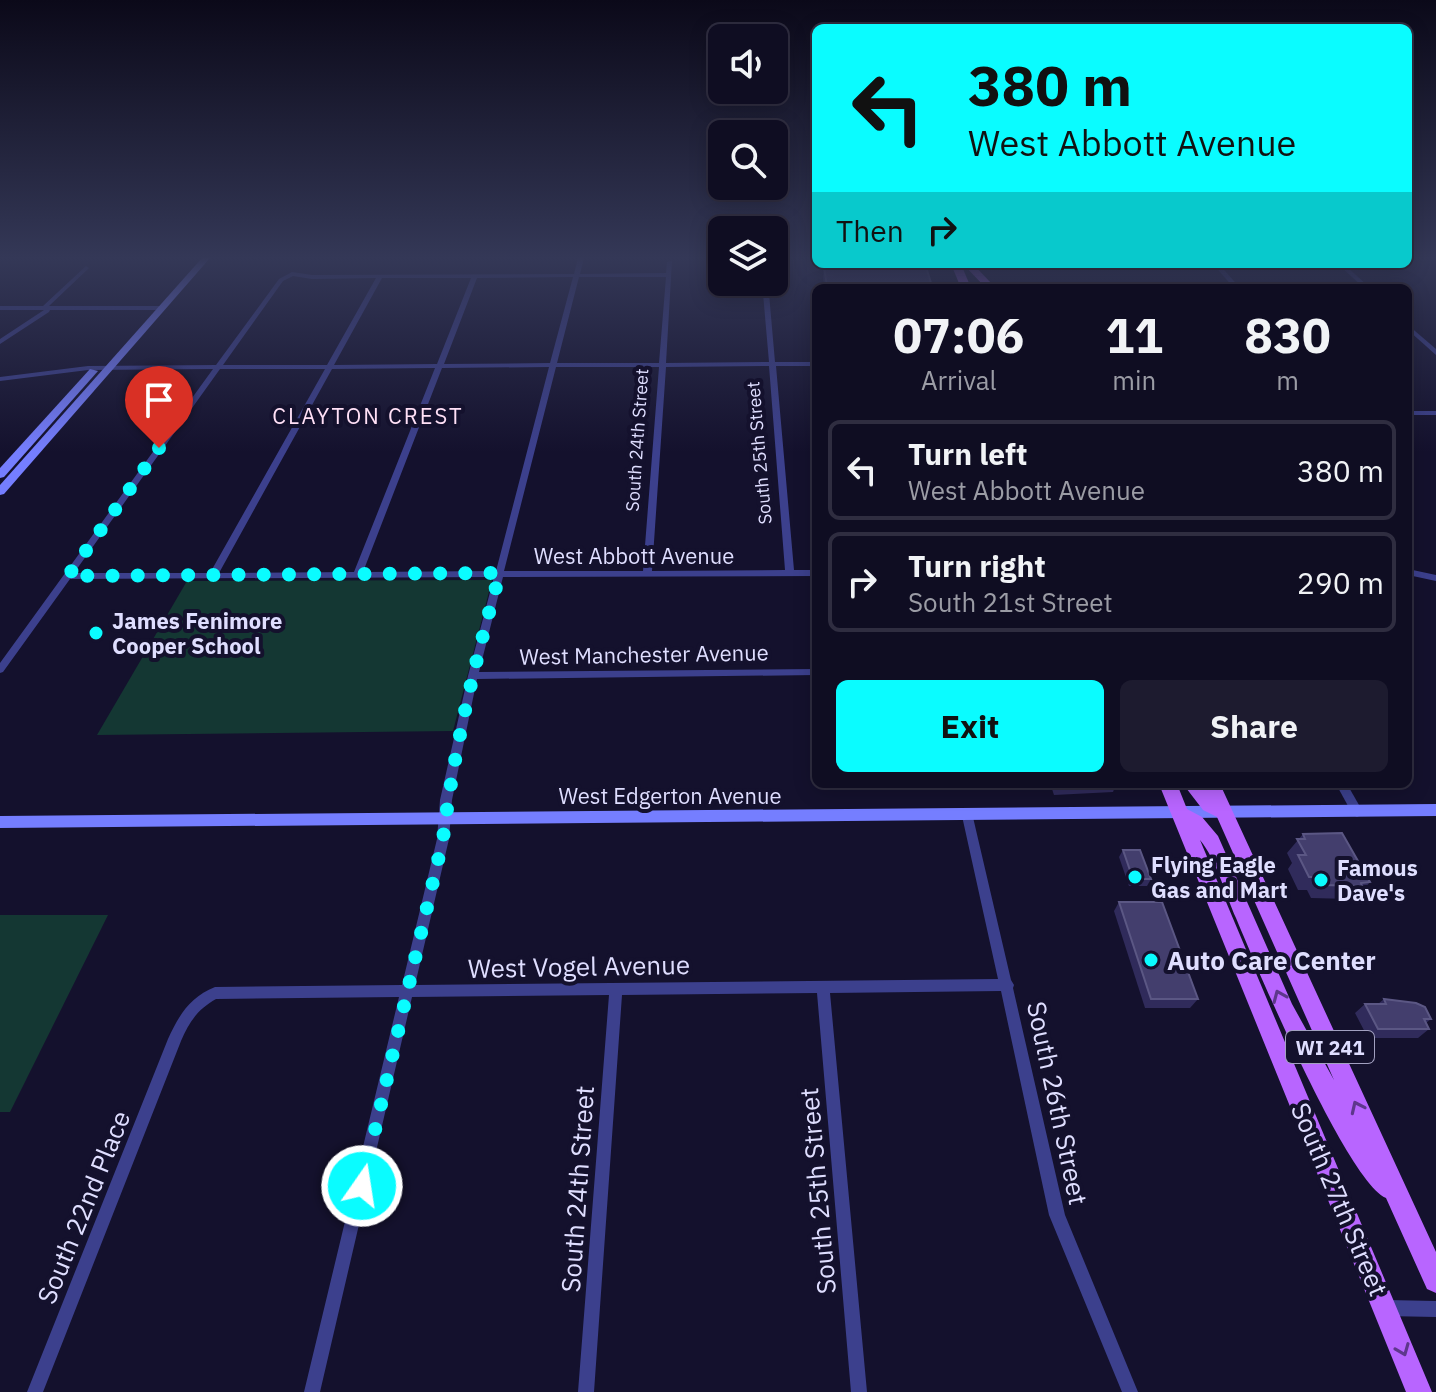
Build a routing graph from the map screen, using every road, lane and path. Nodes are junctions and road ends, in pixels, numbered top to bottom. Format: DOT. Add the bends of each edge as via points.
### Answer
graph roads {
  1 [pos="31,323"];
  2 [pos="141,323"];
  3 [pos="144,323"];
  4 [pos="250,323"];
  5 [pos="354,323"];
  6 [pos="457,323"];
  7 [pos="563,323"];
  8 [pos="666,323"];
  9 [pos="768,323"];
  10 [pos="1412,331"];
  11 [pos="0,342"];
  12 [pos="1436,353"];
  13 [pos="772,364"];
  14 [pos="812,364"];
  15 [pos="663,365"];
  16 [pos="440,366"];
  17 [pos="552,366"];
  18 [pos="330,367"];
  19 [pos="96,368"];
  20 [pos="109,368"];
  21 [pos="218,368"];
  22 [pos="0,379"];
  23 [pos="1412,413"];
  24 [pos="1436,413"];
  25 [pos="0,475"];
  26 [pos="0,492"];
  27 [pos="500,573"];
  28 [pos="647,573"];
  29 [pos="790,573"];
  30 [pos="812,573"];
  31 [pos="1412,573"];
  32 [pos="358,574"];
  33 [pos="213,575"];
  34 [pos="68,576"];
  35 [pos="1436,578"];
  36 [pos="0,670"];
  37 [pos="812,672"];
  38 [pos="473,676"];
  39 [pos="1170,788"];
  40 [pos="1195,788"];
  41 [pos="1213,788"];
  42 [pos="1343,788"];
  43 [pos="1436,810"];
  44 [pos="1357,812"];
  45 [pos="1225,813"];
  46 [pos="1180,814"];
  47 [pos="968,816"];
  48 [pos="445,819"];
  49 [pos="0,822"];
  50 [pos="1008,985"];
  51 [pos="823,986"];
  52 [pos="616,990"];
  53 [pos="408,991"];
  54 [pos="175,1039"];
  55 [pos="1404,1206"];
  56 [pos="1436,1280"];
  57 [pos="1386,1308"];
  58 [pos="1436,1309"];
  59 [pos="35,1392"];
  60 [pos="312,1392"];
  61 [pos="586,1392"];
  62 [pos="859,1392"];
  63 [pos="1130,1392"];
  64 [pos="1419,1392"];
  1 -- 11 [label="street"];
  2 -- 19 [label="street"];
  3 -- 20 [label="street"];
  4 -- 21 [label="street"];
  5 -- 18 [label="street"];
  6 -- 16 [label="street"];
  7 -- 17 [label="street"];
  8 -- 15 [label="street, South 24th Street"];
  9 -- 13 [label="street, South 25th Street"];
  10 -- 12 [label="street"];
  13 -- 14 [label="street"];
  13 -- 15 [label="street"];
  13 -- 29 [label="street, South 25th Street"];
  15 -- 17 [label="street"];
  15 -- 28 [label="street, South 24th Street"];
  16 -- 17 [label="street"];
  16 -- 18 [label="street"];
  16 -- 32 [label="street"];
  17 -- 27 [label="street"];
  18 -- 21 [label="street"];
  18 -- 33 [label="street"];
  19 -- 20 [label="street"];
  19 -- 22 [label="street"];
  19 -- 25 [label="street"];
  20 -- 21 [label="street"];
  20 -- 26 [label="street"];
  21 -- 34 [label="street"];
  23 -- 24 [label="street"];
  27 -- 28 [label="street, West Abbott Avenue"];
  27 -- 32 [label="street, West Abbott Avenue"];
  27 -- 38 [label="street"];
  28 -- 29 [label="street, West Abbott Avenue"];
  29 -- 30 [label="street, West Abbott Avenue"];
  31 -- 35 [label="street"];
  32 -- 33 [label="street, West Abbott Avenue"];
  33 -- 34 [label="street, West Abbott Avenue"];
  34 -- 36 [label="street"];
  37 -- 38 [label="street, West Manchester Avenue"];
  38 -- 48 [label="street"];
  39 -- 46 [label="main road, South 27th Street / WI 241"];
  40 -- 45 [label="main road" via="1209,805"];
  41 -- 45 [label="main road, WI 241"];
  42 -- 44 [label="street"];
  43 -- 44 [label="street, West Edgerton Avenue"];
  44 -- 45 [label="street, West Edgerton Avenue"];
  45 -- 46 [label="street, West Edgerton Avenue"];
  55 -- 45 [label="main road, WI 241, one-way"];
  46 -- 47 [label="street, West Edgerton Avenue"];
  55 -- 46 [label="main road, one-way" via="1362,1154 1285,1011 1212,841 1196,822"];
  46 -- 57 [label="main road, South 27th Street / WI 241"];
  47 -- 48 [label="street, West Edgerton Avenue"];
  47 -- 50 [label="street, South 26th Street"];
  48 -- 49 [label="street, West Edgerton Avenue"];
  48 -- 53 [label="street"];
  50 -- 51 [label="street, West Vogel Avenue"];
  50 -- 63 [label="street, South 26th Street" via="1057,1215"];
  51 -- 52 [label="street, West Vogel Avenue"];
  51 -- 62 [label="street, South 25th Street"];
  52 -- 53 [label="street, West Vogel Avenue"];
  52 -- 61 [label="street, South 24th Street"];
  53 -- 54 [label="street, West Vogel Avenue" via="215,993 186,1014"];
  53 -- 60 [label="street"];
  54 -- 59 [label="street, South 22nd Place"];
  55 -- 56 [label="main road, WI 241"];
  57 -- 58 [label="street"];
  57 -- 64 [label="main road, South 27th Street / WI 241, one-way"];
}
